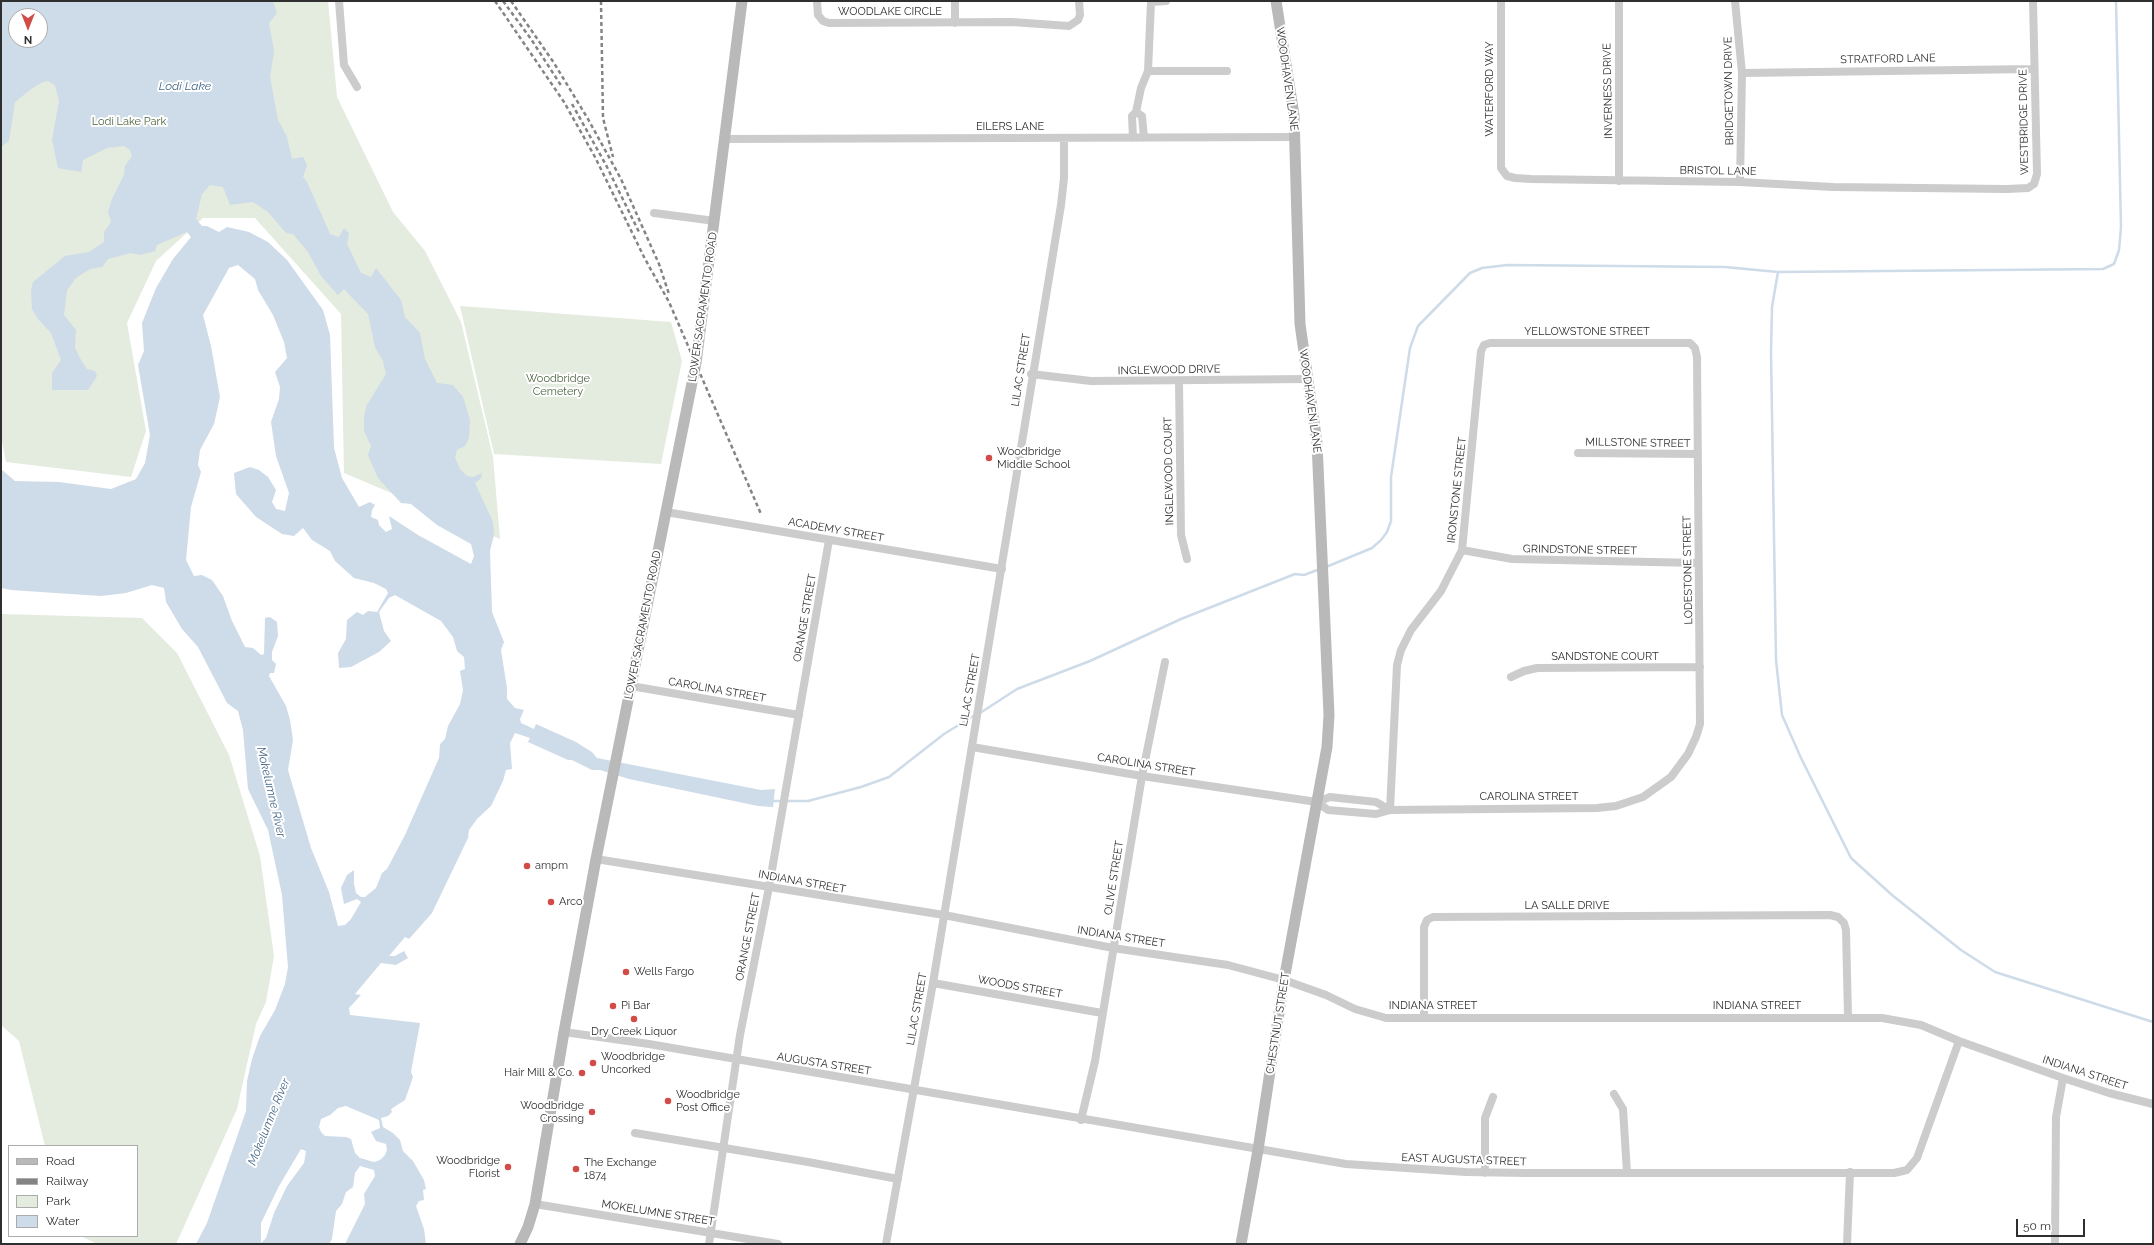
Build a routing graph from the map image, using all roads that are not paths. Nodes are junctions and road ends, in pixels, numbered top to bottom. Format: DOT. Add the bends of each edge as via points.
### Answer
graph roads {
  1 [pos="339,1"];
  2 [pos="742,1"];
  3 [pos="817,1"];
  4 [pos="955,1"];
  5 [pos="1079,1"];
  6 [pos="1166,1"];
  7 [pos="1276,1"];
  8 [pos="1501,1"];
  9 [pos="1618,1"];
  10 [pos="1735,1"];
  11 [pos="2033,1"];
  12 [pos="955,24"];
  13 [pos="2034,69"];
  14 [pos="1148,71"];
  15 [pos="1227,71"];
  16 [pos="1742,73"];
  17 [pos="357,87"];
  18 [pos="1136,112"];
  19 [pos="1296,137"];
  20 [pos="1064,138"];
  21 [pos="1133,138"];
  22 [pos="1144,138"];
  23 [pos="725,139"];
  24 [pos="1507,176"];
  25 [pos="1620,181"];
  26 [pos="1740,182"];
  27 [pos="1929,188"];
  28 [pos="654,213"];
  29 [pos="715,221"];
  30 [pos="1693,346"];
  31 [pos="1482,348"];
  32 [pos="1032,374"];
  33 [pos="1308,378"];
  34 [pos="1179,381"];
  35 [pos="1578,453"];
  36 [pos="1698,454"];
  37 [pos="666,512"];
  38 [pos="829,540"];
  39 [pos="1462,550"];
  40 [pos="1187,559"];
  41 [pos="1698,563"];
  42 [pos="1002,569"];
  43 [pos="1165,662"];
  44 [pos="1700,667"];
  45 [pos="1511,677"];
  46 [pos="631,686"];
  47 [pos="799,715"];
  48 [pos="972,747"];
  49 [pos="1142,776"];
  50 [pos="1663,783"];
  51 [pos="1317,802"];
  52 [pos="1390,810"];
  53 [pos="596,859"];
  54 [pos="769,887"];
  55 [pos="944,916"];
  56 [pos="1113,948"];
  57 [pos="1284,980"];
  58 [pos="933,983"];
  59 [pos="1102,1013"];
  60 [pos="1424,1017"];
  61 [pos="1848,1017"];
  62 [pos="564,1032"];
  63 [pos="1958,1041"];
  64 [pos="736,1061"];
  65 [pos="2063,1078"];
  66 [pos="914,1089"];
  67 [pos="1614,1094"];
  68 [pos="1493,1097"];
  69 [pos="2153,1104"];
  70 [pos="1081,1120"];
  71 [pos="635,1133"];
  72 [pos="722,1148"];
  73 [pos="1258,1150"];
  74 [pos="1850,1172"];
  75 [pos="1485,1173"];
  76 [pos="1627,1173"];
  77 [pos="898,1179"];
  78 [pos="535,1204"];
  79 [pos="710,1233"];
  80 [pos="520,1244"];
  81 [pos="709,1244"];
  82 [pos="778,1244"];
  83 [pos="886,1244"];
  84 [pos="1241,1244"];
  85 [pos="1847,1244"];
  86 [pos="2055,1244"];
  1 -- 17 [label="street" via="344,65"];
  2 -- 23 [label="main road, LOWER SACRAMENTO ROAD"];
  3 -- 12 [label="street, WOODLAKE CIRCLE" via="818,15 829,23"];
  4 -- 12 [label="street, WOODLAKE CIRCLE"];
  5 -- 12 [label="street, WOODLAKE CIRCLE" via="1080,15 1076,22 1069,26 1012,22"];
  6 -- 14 [label="street" via="1152,2"];
  7 -- 19 [label="main road, WOODHAVEN LANE"];
  8 -- 24 [label="street, WATERFORD WAY" via="1501,168"];
  9 -- 25 [label="street, INVERNESS DRIVE"];
  10 -- 16 [label="street, BRIDGETOWN DRIVE"];
  11 -- 13 [label="street, WESTBRIDGE DRIVE"];
  13 -- 16 [label="street, STRATFORD LANE"];
  13 -- 27 [label="street, WESTBRIDGE DRIVE" via="2037,174 2034,184 2028,188 2007,189"];
  14 -- 15 [label="street"];
  14 -- 18 [label="street"];
  16 -- 26 [label="street, BRIDGETOWN DRIVE"];
  18 -- 21 [label="street" via="1132,116"];
  18 -- 22 [label="street" via="1142,116"];
  19 -- 22 [label="street, EILERS LANE"];
  19 -- 33 [label="main road, WOODHAVEN LANE" via="1300,318"];
  20 -- 21 [label="street, EILERS LANE"];
  20 -- 23 [label="street, EILERS LANE"];
  20 -- 32 [label="street, LILAC STREET" via="1064,178"];
  21 -- 22 [label="street, EILERS LANE"];
  23 -- 29 [label="main road, LOWER SACRAMENTO ROAD"];
  24 -- 25 [label="street, BRISTOL LANE"];
  25 -- 26 [label="street, BRISTOL LANE"];
  26 -- 27 [label="street, BRISTOL LANE" via="1833,187"];
  28 -- 29 [label="street"];
  29 -- 37 [label="main road, LOWER SACRAMENTO ROAD" via="696,363"];
  30 -- 31 [label="street, YELLOWSTONE STREET" via="1681,342 1490,343 1484,344"];
  30 -- 36 [label="street, LODESTONE STREET" via="1697,358"];
  31 -- 39 [label="street, IRONSTONE STREET"];
  32 -- 34 [label="street, INGLEWOOD DRIVE" via="1091,381"];
  32 -- 42 [label="street, LILAC STREET"];
  33 -- 34 [label="street, INGLEWOOD DRIVE"];
  33 -- 51 [label="main road, WOODHAVEN LANE" via="1317,443 1329,715 1327,747"];
  34 -- 40 [label="street, INGLEWOOD COURT" via="1181,535"];
  35 -- 36 [label="street, MILLSTONE STREET"];
  36 -- 41 [label="street, LODESTONE STREET"];
  37 -- 38 [label="street, ACADEMY STREET"];
  37 -- 46 [label="main road, LOWER SACRAMENTO ROAD"];
  38 -- 42 [label="street, ACADEMY STREET"];
  38 -- 47 [label="street, ORANGE STREET"];
  39 -- 41 [label="street, GRINDSTONE STREET" via="1512,559"];
  39 -- 52 [label="street, IRONSTONE STREET" via="1448,581 1411,630 1402,650 1395,686"];
  41 -- 44 [label="street, LODESTONE STREET"];
  42 -- 48 [label="street, LILAC STREET"];
  43 -- 49 [label="street, OLIVE STREET"];
  44 -- 45 [label="street, SANDSTONE COURT" via="1537,668"];
  44 -- 50 [label="street, LODESTONE STREET" via="1700,724 1696,737 1688,754"];
  46 -- 47 [label="street, CAROLINA STREET"];
  46 -- 53 [label="main road, LOWER SACRAMENTO ROAD"];
  47 -- 54 [label="street, ORANGE STREET"];
  48 -- 49 [label="street, CAROLINA STREET"];
  48 -- 55 [label="street, LILAC STREET"];
  49 -- 51 [label="street, CAROLINA STREET"];
  49 -- 56 [label="street, OLIVE STREET"];
  50 -- 52 [label="street, CAROLINA STREET" via="1635,800 1597,808"];
  51 -- 52 [label="street, CAROLINA STREET" via="1330,797 1368,801 1376,802"];
  51 -- 52 [label="street, CAROLINA STREET" via="1328,810 1376,814"];
  51 -- 57 [label="main road, CHESTNUT STREET"];
  53 -- 54 [label="street, INDIANA STREET"];
  53 -- 62 [label="main road, LOWER SACRAMENTO ROAD"];
  54 -- 55 [label="street, INDIANA STREET"];
  54 -- 64 [label="street, ORANGE STREET"];
  55 -- 56 [label="street, INDIANA STREET"];
  55 -- 58 [label="street, LILAC STREET"];
  56 -- 57 [label="street, INDIANA STREET" via="1228,965"];
  56 -- 59 [label="street, OLIVE STREET"];
  57 -- 60 [label="street, INDIANA STREET" via="1355,1009 1386,1018"];
  57 -- 73 [label="main road, CHESTNUT STREET"];
  58 -- 59 [label="street, WOODS STREET"];
  58 -- 66 [label="street, LILAC STREET"];
  59 -- 70 [label="street, OLIVE STREET" via="1095,1061"];
  60 -- 61 [label="street, INDIANA STREET"];
  60 -- 61 [label="street, LA SALLE DRIVE" via="1424,927 1427,920 1433,917 1830,915 1838,917 1844,923"];
  61 -- 63 [label="street, INDIANA STREET" via="1882,1018 1921,1025"];
  62 -- 64 [label="street, AUGUSTA STREET" via="649,1044"];
  62 -- 78 [label="main road, LOWER SACRAMENTO ROAD"];
  63 -- 65 [label="street, INDIANA STREET"];
  63 -- 74 [label="street, EAST AUGUSTA STREET" via="1917,1158 1907,1170 1894,1173"];
  64 -- 66 [label="street, AUGUSTA STREET"];
  64 -- 72 [label="street, ORANGE STREET"];
  65 -- 69 [label="street, INDIANA STREET"];
  65 -- 86 [label="street" via="2056,1117"];
  66 -- 70 [label="street, AUGUSTA STREET"];
  66 -- 77 [label="street, LILAC STREET"];
  67 -- 76 [label="street" via="1623,1109"];
  68 -- 75 [label="street" via="1485,1118"];
  70 -- 73 [label="street, EAST AUGUSTA STREET"];
  71 -- 72 [label="street"];
  72 -- 77 [label="street"];
  72 -- 79 [label="street, ORANGE STREET"];
  73 -- 75 [label="street, EAST AUGUSTA STREET" via="1346,1164"];
  73 -- 84 [label="main road, CHESTNUT STREET"];
  74 -- 76 [label="street, EAST AUGUSTA STREET"];
  74 -- 85 [label="street"];
  75 -- 76 [label="street, EAST AUGUSTA STREET"];
  77 -- 83 [label="street, LILAC STREET"];
  78 -- 79 [label="street, MOKELUMNE STREET"];
  78 -- 80 [label="main road, LOWER SACRAMENTO ROAD"];
  79 -- 81 [label="street, ORANGE STREET"];
  79 -- 82 [label="street, MOKELUMNE STREET"];
}
